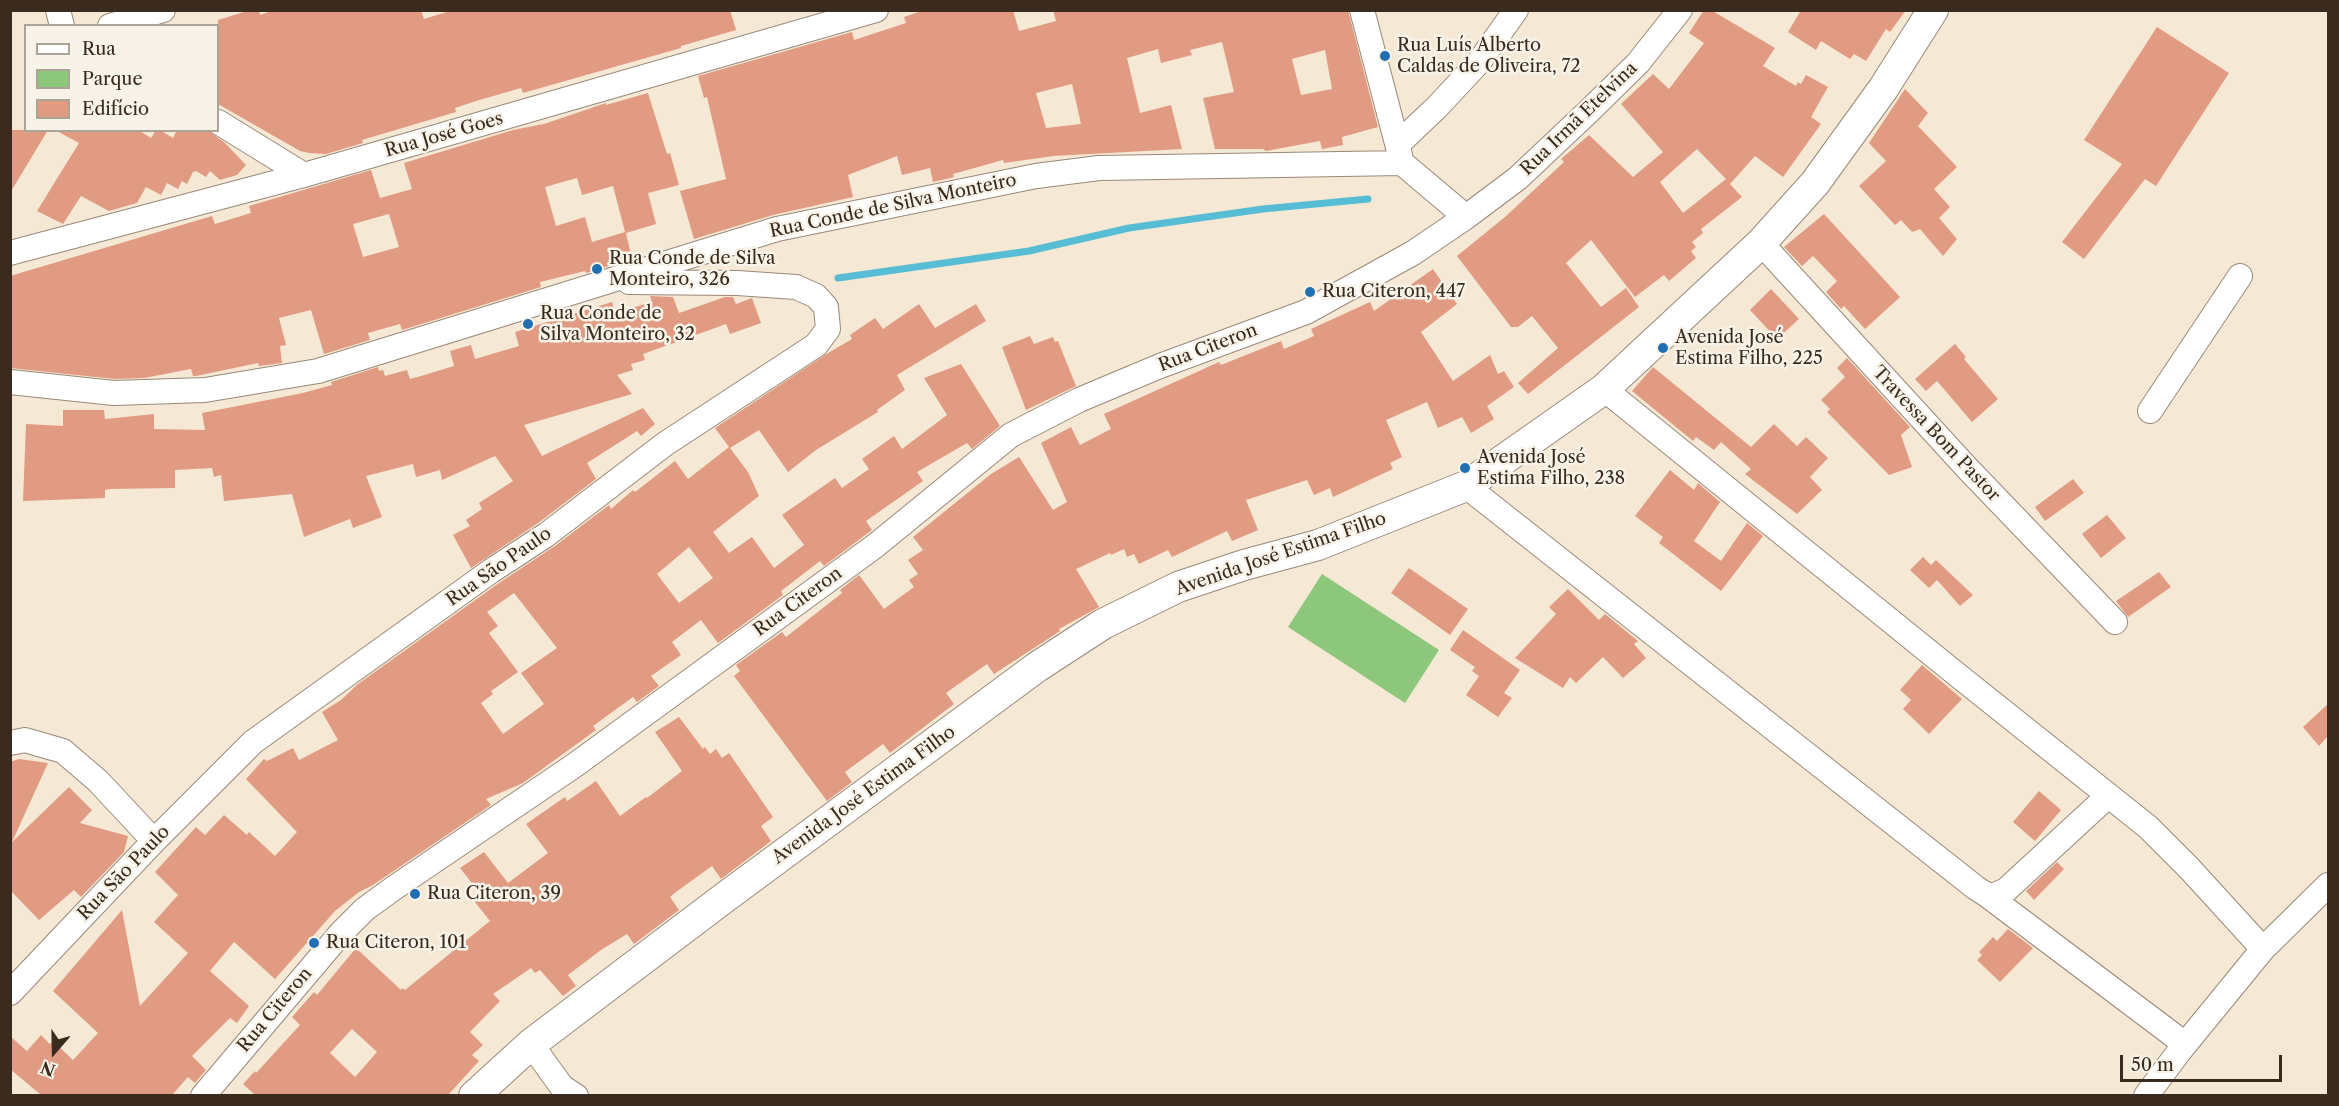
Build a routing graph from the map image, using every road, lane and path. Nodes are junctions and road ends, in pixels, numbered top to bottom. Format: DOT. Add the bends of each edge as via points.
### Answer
graph roads {
  1 [pos="163,10"];
  2 [pos="876,10"];
  3 [pos="1362,10"];
  4 [pos="1516,10"];
  5 [pos="1680,10"];
  6 [pos="1933,10"];
  7 [pos="117,24"];
  8 [pos="219,123"];
  9 [pos="1400,153"];
  10 [pos="304,175"];
  11 [pos="1466,217"];
  12 [pos="1761,243"];
  13 [pos="16,246"];
  14 [pos="2240,276"];
  15 [pos="612,281"];
  16 [pos="10,382"];
  17 [pos="1604,389"];
  18 [pos="2150,411"];
  19 [pos="1466,486"];
  20 [pos="2115,622"];
  21 [pos="10,742"];
  22 [pos="2108,796"];
  23 [pos="154,841"];
  24 [pos="2328,885"];
  25 [pos="1987,895"];
  26 [pos="2263,949"];
  27 [pos="10,993"];
  28 [pos="531,1044"];
  29 [pos="2185,1044"];
  30 [pos="567,1093"];
  31 [pos="203,1095"];
  32 [pos="474,1095"];
  33 [pos="2146,1095"];
  1 -- 7 [label="street"];
  2 -- 10 [label="street, Rua José Goes"];
  3 -- 9 [label="street"];
  4 -- 9 [label="street" via="1479,62"];
  5 -- 11 [label="street, Rua Irmã Etelvina" via="1638,63 1587,113 1518,178"];
  6 -- 12 [label="street, Avenida José Estima Filho" via="1883,90 1815,183"];
  8 -- 10 [label="street"];
  9 -- 11 [label="street"];
  9 -- 15 [label="street, Rua Conde de Silva Monteiro" via="1099,168 1036,176 777,229"];
  10 -- 13 [label="street, Rua José Goes"];
  11 -- 31 [label="street, Rua Citeron" via="1413,253 1306,312 1099,391 1011,435 875,546 575,765 366,909"];
  12 -- 17 [label="street, Avenida José Estima Filho"];
  12 -- 20 [label="street, Travessa Bom Pastor"];
  14 -- 18 [label="street"];
  15 -- 16 [label="street, Rua Conde de Silva Monteiro" via="318,371 205,390 114,393"];
  15 -- 23 [label="street, Rua São Paulo" via="796,287 816,296 826,307 828,329 816,345 665,444 546,535 254,742"];
  17 -- 19 [label="street, Avenida José Estima Filho"];
  17 -- 22 [label="street"];
  19 -- 25 [label="street"];
  19 -- 28 [label="street, Avenida José Estima Filho" via="1318,545 1244,564 1178,587 1103,624 1037,667"];
  21 -- 23 [label="street" via="25,740 63,752 98,781"];
  22 -- 25 [label="street" via="2006,890"];
  22 -- 26 [label="street" via="2148,827"];
  23 -- 27 [label="street, Rua São Paulo"];
  24 -- 26 [label="street"];
  25 -- 29 [label="street"];
  26 -- 29 [label="street"];
  28 -- 30 [label="street"];
  28 -- 32 [label="street, Avenida José Estima Filho"];
  29 -- 33 [label="street"];
}
